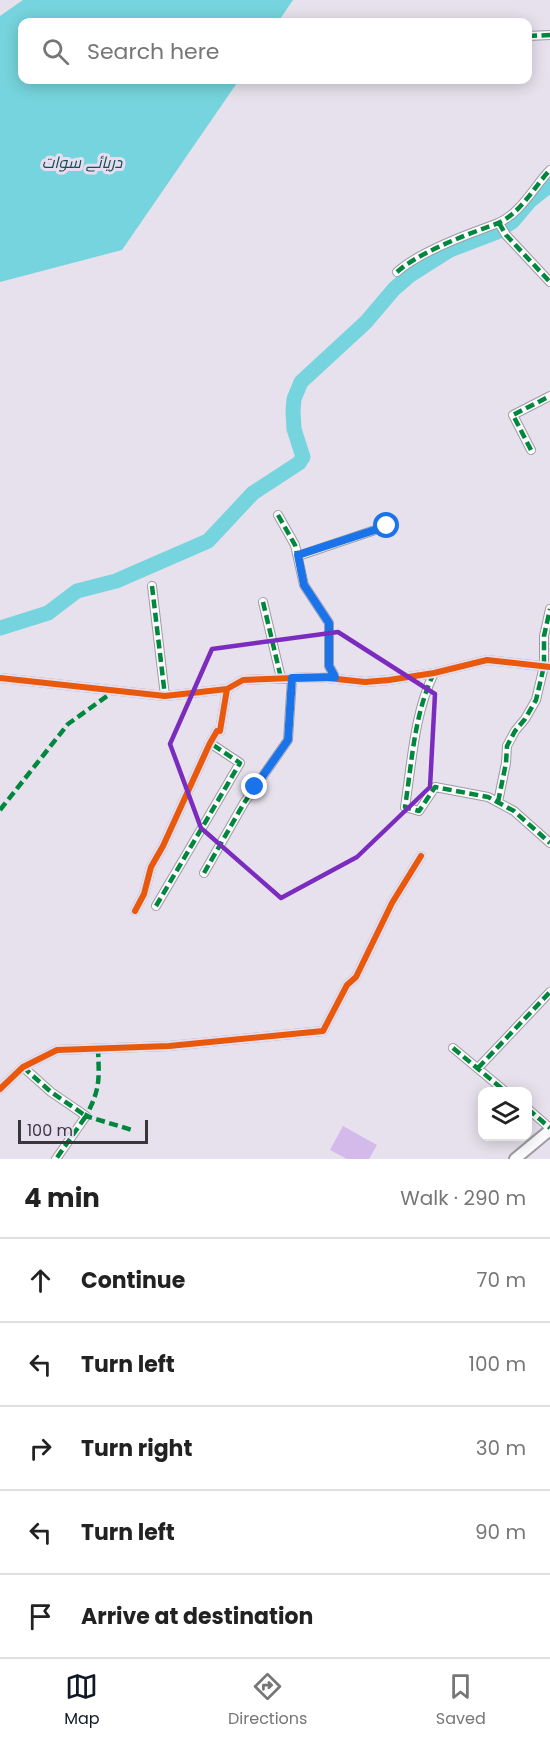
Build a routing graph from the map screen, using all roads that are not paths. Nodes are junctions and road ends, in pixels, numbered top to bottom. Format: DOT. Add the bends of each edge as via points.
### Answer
graph roads {
  1 [pos="550,34"];
  2 [pos="532,36"];
  3 [pos="550,170"];
  4 [pos="499,223"];
  5 [pos="397,272"];
  6 [pos="550,282"];
  7 [pos="550,396"];
  8 [pos="531,450"];
  9 [pos="278,515"];
  10 [pos="387,526"];
  11 [pos="298,555"];
  12 [pos="152,586"];
  13 [pos="263,602"];
  14 [pos="550,609"];
  15 [pos="547,666"];
  16 [pos="434,673"];
  17 [pos="335,677"];
  18 [pos="0,678"];
  19 [pos="281,678"];
  20 [pos="292,678"];
  21 [pos="227,688"];
  22 [pos="165,696"];
  23 [pos="210,743"];
  24 [pos="498,802"];
  25 [pos="550,843"];
  26 [pos="421,856"];
  27 [pos="204,873"];
  28 [pos="156,906"];
  29 [pos="135,911"];
  30 [pos="550,992"];
  31 [pos="453,1048"];
  32 [pos="23,1067"];
  33 [pos="478,1068"];
  34 [pos="500,1087"];
  35 [pos="0,1089"];
  36 [pos="532,1113"];
  37 [pos="550,1129"];
  38 [pos="56,1159"];
  39 [pos="515,1159"];
  1 -- 2 [label="street"];
  3 -- 4 [label="street" via="520,207"];
  4 -- 5 [label="street" via="441,247"];
  4 -- 6 [label="street"];
  7 -- 8 [label="street" via="513,415"];
  9 -- 11 [label="street"];
  10 -- 11 [label="street"];
  11 -- 17 [label="street" via="304,585 329,623 329,666"];
  12 -- 22 [label="street"];
  13 -- 19 [label="street"];
  14 -- 15 [label="street" via="544,636"];
  15 -- 16 [label="street" via="487,660"];
  15 -- 24 [label="street" via="536,700 507,746"];
  16 -- 17 [label="street" via="365,682"];
  16 -- 24 [label="street" via="420,714 405,807 419,812 435,787"];
  17 -- 20 [label="street"];
  18 -- 22 [label="street"];
  19 -- 20 [label="street"];
  19 -- 21 [label="street" via="243,680"];
  20 -- 27 [label="street" via="288,740 244,802"];
  21 -- 22 [label="street"];
  21 -- 23 [label="street" via="222,726"];
  23 -- 28 [label="street" via="240,763"];
  23 -- 29 [label="street" via="151,867"];
  24 -- 25 [label="street"];
  26 -- 32 [label="street" via="323,1031 169,1046 57,1050"];
  30 -- 33 [label="street"];
  31 -- 33 [label="street"];
  32 -- 35 [label="street"];
  32 -- 38 [label="street" via="86,1116"];
  33 -- 34 [label="street"];
  36 -- 37 [label="street"];
  37 -- 39 [label="main road"];
}
